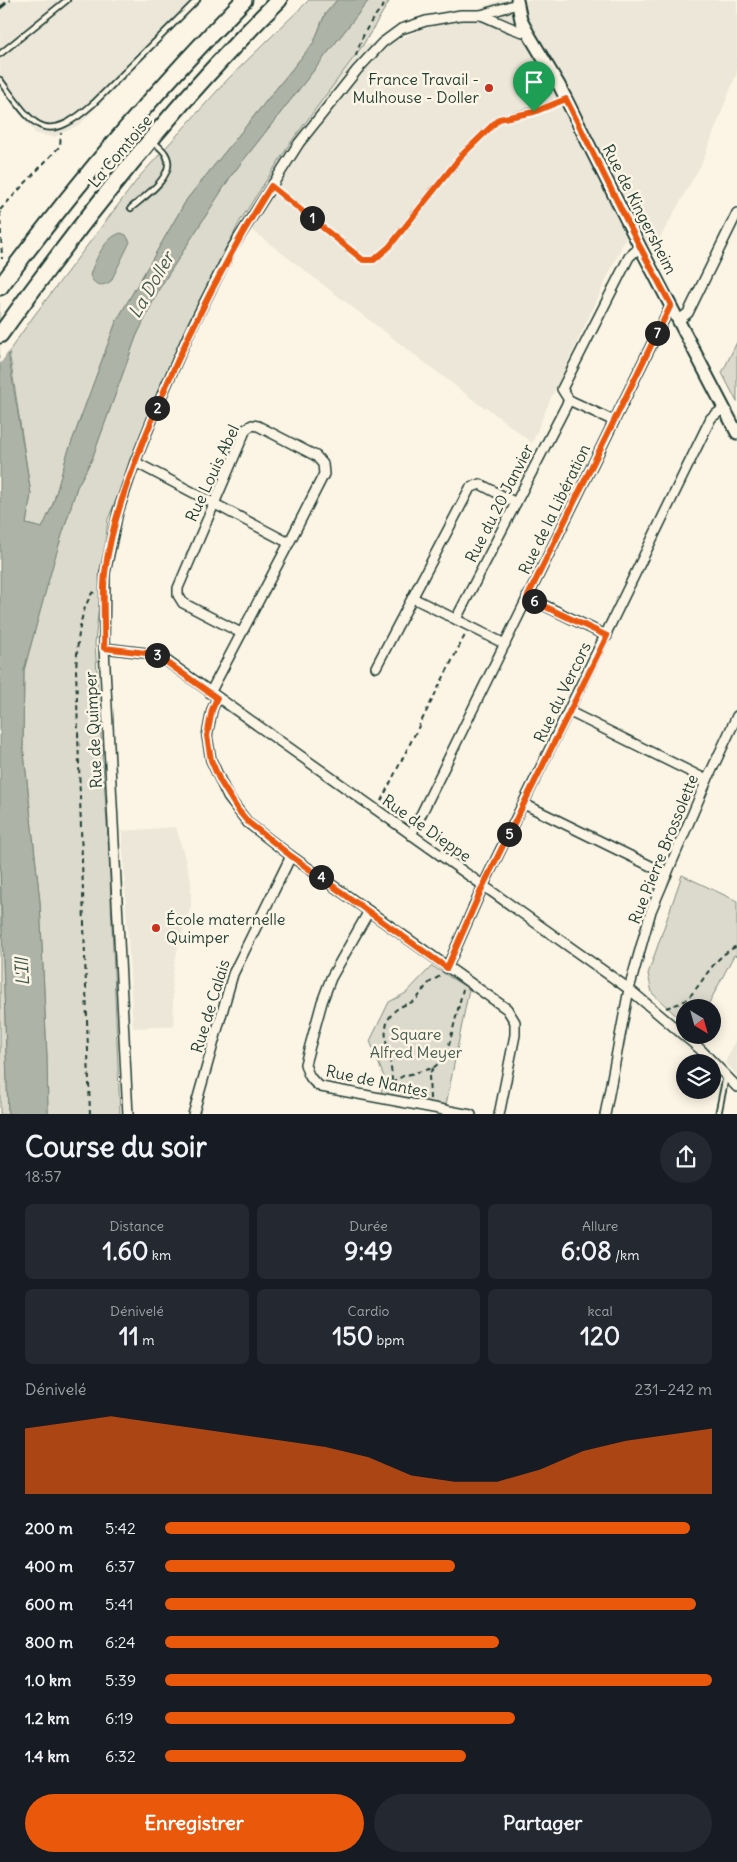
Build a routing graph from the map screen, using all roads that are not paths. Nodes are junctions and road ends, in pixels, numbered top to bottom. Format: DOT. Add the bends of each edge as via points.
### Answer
graph roads {
  1 [pos="67,0"];
  2 [pos="197,0"];
  3 [pos="244,0"];
  4 [pos="279,0"];
  5 [pos="517,2"];
  6 [pos="481,15"];
  7 [pos="528,33"];
  8 [pos="0,54"];
  9 [pos="0,80"];
  10 [pos="566,99"];
  11 [pos="151,140"];
  12 [pos="271,186"];
  13 [pos="131,208"];
  14 [pos="737,213"];
  15 [pos="640,247"];
  16 [pos="0,287"];
  17 [pos="671,305"];
  18 [pos="679,320"];
  19 [pos="0,335"];
  20 [pos="569,400"];
  21 [pos="724,408"];
  22 [pos="614,422"];
  23 [pos="737,433"];
  24 [pos="136,462"];
  25 [pos="214,503"];
  26 [pos="516,503"];
  27 [pos="289,543"];
  28 [pos="413,598"];
  29 [pos="527,598"];
  30 [pos="456,620"];
  31 [pos="241,633"];
  32 [pos="607,636"];
  33 [pos="505,644"];
  34 [pos="104,648"];
  35 [pos="376,667"];
  36 [pos="213,695"];
  37 [pos="570,712"];
  38 [pos="737,716"];
  39 [pos="707,780"];
  40 [pos="524,804"];
  41 [pos="411,834"];
  42 [pos="291,856"];
  43 [pos="667,874"];
  44 [pos="483,886"];
  45 [pos="369,911"];
  46 [pos="449,969"];
  47 [pos="629,989"];
  48 [pos="726,1074"];
  49 [pos="737,1087"];
  50 [pos="128,1114"];
  51 [pos="192,1114"];
  52 [pos="471,1114"];
  53 [pos="499,1114"];
  54 [pos="605,1114"];
  55 [pos="718,1114"];
  1 -- 8 [label="lane"];
  2 -- 9 [label="lane" via="94,103 62,126 48,128 33,122"];
  3 -- 16 [label="highway, La Comtoise" via="130,122"];
  4 -- 11 [label="highway, La Comtoise"];
  5 -- 6 [label="street, Rue de Quimper"];
  5 -- 7 [label="main road, Rue de Kingersheim"];
  6 -- 7 [label="street, Rue de Quimper"];
  6 -- 12 [label="street, Rue de Quimper" via="426,21 401,29 382,44 299,143"];
  7 -- 10 [label="main road, Rue de Kingersheim"];
  10 -- 12 [label="lane" via="534,112 499,119 462,155 389,247 374,260 363,260"];
  10 -- 15 [label="main road, Rue de Kingersheim"];
  11 -- 13 [label="lane" via="166,154 169,164 157,186"];
  11 -- 19 [label="highway, La Comtoise" via="83,223"];
  12 -- 24 [label="street, Rue de Quimper" via="231,250 191,329"];
  14 -- 18 [label="street" via="688,313"];
  15 -- 17 [label="main road, Rue de Kingersheim"];
  15 -- 20 [label="street" via="629,257 562,389"];
  17 -- 18 [label="main road, Rue de Kingersheim"];
  17 -- 22 [label="street, Rue de la Libération"];
  18 -- 21 [label="main road, Rue de Kingersheim"];
  20 -- 22 [label="street"];
  20 -- 26 [label="street, Rue du 20 Janvier"];
  21 -- 23 [label="main road, Rue de Kingersheim"];
  21 -- 32 [label="street, Rue du Vercors" via="711,418"];
  22 -- 29 [label="street, Rue de la Libération"];
  24 -- 25 [label="street"];
  24 -- 34 [label="street, Rue de Quimper" via="118,512 105,573"];
  25 -- 27 [label="street"];
  25 -- 27 [label="street, Rue Louis Abel" via="246,429 252,425 307,451 323,464 324,474"];
  25 -- 31 [label="street, Rue Louis Abel" via="178,588 178,595 183,603"];
  26 -- 28 [label="street" via="480,484 470,488"];
  26 -- 30 [label="street, Rue du 20 Janvier"];
  27 -- 31 [label="street"];
  28 -- 30 [label="street"];
  28 -- 35 [label="street"];
  29 -- 32 [label="street"];
  29 -- 33 [label="street, Rue de la Libération"];
  30 -- 33 [label="street"];
  31 -- 36 [label="street"];
  32 -- 37 [label="street, Rue du Vercors"];
  33 -- 41 [label="street, Rue de la Libération"];
  34 -- 36 [label="street, Rue de Dieppe" via="158,656"];
  34 -- 50 [label="street, Rue de Quimper"];
  36 -- 41 [label="street, Rue de Dieppe"];
  36 -- 42 [label="street" via="207,736 211,760 220,781 248,822"];
  37 -- 39 [label="street"];
  37 -- 40 [label="street, Rue du Vercors"];
  38 -- 39 [label="street, Rue Pierre Brossolette"];
  39 -- 43 [label="street, Rue Pierre Brossolette"];
  40 -- 43 [label="street"];
  40 -- 44 [label="street, Rue du Vercors"];
  41 -- 44 [label="street, Rue de Dieppe"];
  42 -- 45 [label="street"];
  42 -- 51 [label="street, Rue de Calais" via="233,974"];
  43 -- 47 [label="street, Rue Pierre Brossolette" via="651,911"];
  44 -- 46 [label="street, Rue du Vercors"];
  44 -- 47 [label="street, Rue de Dieppe"];
  45 -- 46 [label="street"];
  45 -- 52 [label="street, Rue de Nantes" via="331,978 322,1002 306,1064 308,1074 320,1087"];
  46 -- 53 [label="street" via="507,1009 516,1022"];
  47 -- 48 [label="street, Rue de Dieppe"];
  47 -- 54 [label="street, Rue Pierre Brossolette"];
  48 -- 49 [label="street, Rue de Dieppe"];
  48 -- 55 [label="lane"];
}
